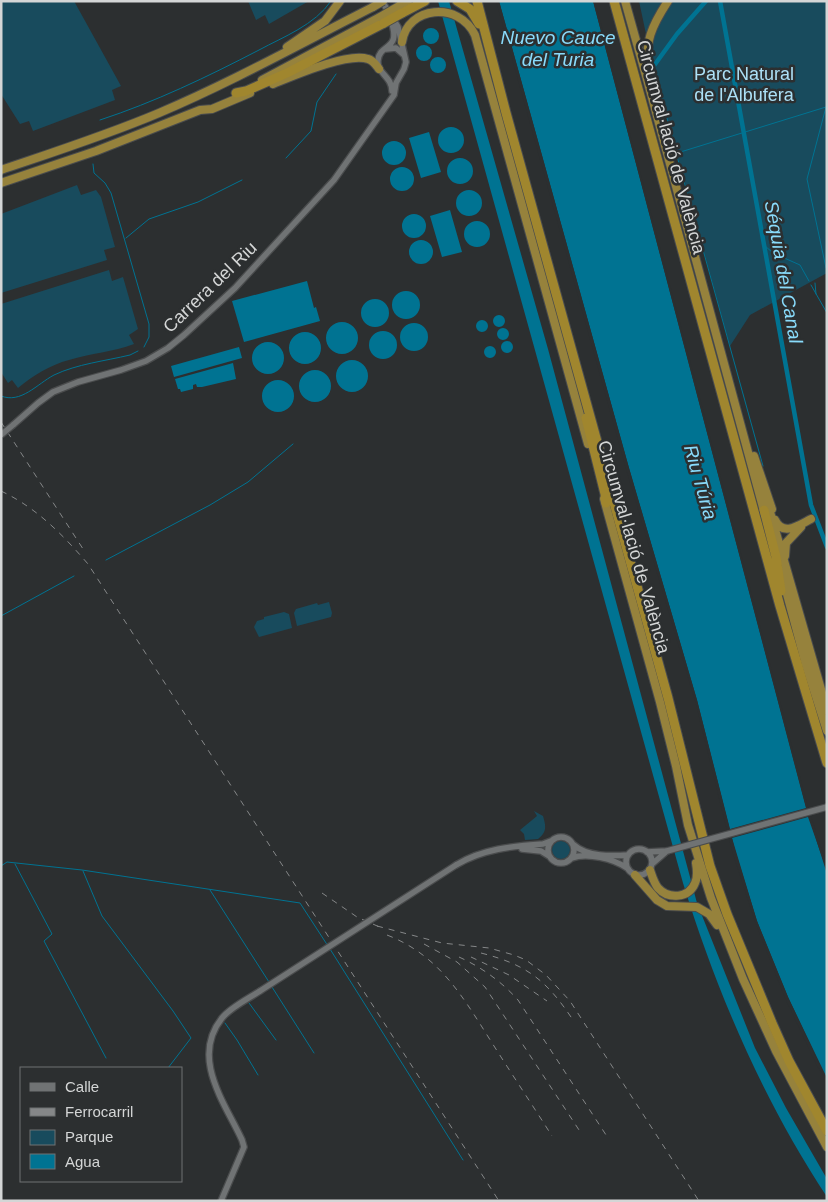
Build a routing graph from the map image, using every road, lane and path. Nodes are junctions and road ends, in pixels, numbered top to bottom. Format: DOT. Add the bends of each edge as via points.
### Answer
graph roads {
  1 [pos="340,1"];
  2 [pos="408,1"];
  3 [pos="425,1"];
  4 [pos="457,1"];
  5 [pos="477,1"];
  6 [pos="614,1"];
  7 [pos="624,1"];
  8 [pos="668,1"];
  9 [pos="384,3"];
  10 [pos="400,10"];
  11 [pos="402,42"];
  12 [pos="386,49"];
  13 [pos="404,55"];
  14 [pos="382,72"];
  15 [pos="402,72"];
  16 [pos="231,81"];
  17 [pos="236,93"];
  18 [pos="651,94"];
  19 [pos="391,98"];
  20 [pos="200,110"];
  21 [pos="506,113"];
  22 [pos="1,170"];
  23 [pos="1,183"];
  24 [pos="701,278"];
  25 [pos="573,356"];
  26 [pos="1,435"];
  27 [pos="752,448"];
  28 [pos="606,503"];
  29 [pos="764,510"];
  30 [pos="794,597"];
  31 [pos="790,640"];
  32 [pos="827,710"];
  33 [pos="827,731"];
  34 [pos="827,763"];
  35 [pos="827,807"];
  36 [pos="688,824"];
  37 [pos="551,841"];
  38 [pos="574,845"];
  39 [pos="505,848"];
  40 [pos="667,851"];
  41 [pos="647,852"];
  42 [pos="628,855"];
  43 [pos="550,856"];
  44 [pos="572,858"];
  45 [pos="651,867"];
  46 [pos="627,868"];
  47 [pos="635,875"];
  48 [pos="743,979"];
  49 [pos="827,1131"];
  50 [pos="827,1147"];
  51 [pos="221,1201"];
  1 -- 16 [label="highway" via="325,21 304,37"];
  2 -- 10 [label="highway"];
  3 -- 10 [label="highway"];
  4 -- 21 [label="highway" via="473,12 480,24"];
  5 -- 21 [label="highway, Circumval·lació de València"];
  6 -- 31 [label="highway, Circumval·lació de València"];
  7 -- 18 [label="highway, Circumval·lació de València"];
  8 -- 18 [label="highway" via="647,42"];
  9 -- 11 [label="street" via="397,23"];
  9 -- 12 [label="street" via="394,34"];
  9 -- 16 [label="highway, bridge"];
  10 -- 17 [label="highway, bridge" via="287,73"];
  11 -- 13 [label="street"];
  11 -- 28 [label="highway, Circumval·lació de València" via="411,23 446,12 458,16 470,26 479,45"];
  12 -- 13 [label="street" via="396,48"];
  12 -- 14 [label="street" via="378,59"];
  13 -- 15 [label="street" via="406,62"];
  14 -- 15 [label="street" via="394,76"];
  14 -- 19 [label="street" via="392,84"];
  14 -- 20 [label="highway" via="366,58 341,60"];
  15 -- 19 [label="street, Carrera del Riu"];
  16 -- 22 [label="highway" via="151,116"];
  17 -- 20 [label="highway"];
  18 -- 24 [label="highway, Circumval·lació de València"];
  19 -- 26 [label="street, Carrera del Riu, bridge" via="334,180 241,282 184,335 146,361 53,392"];
  20 -- 23 [label="highway" via="96,151"];
  21 -- 25 [label="highway, Circumval·lació de València"];
  24 -- 27 [label="highway"];
  24 -- 29 [label="highway, Circumval·lació de València"];
  25 -- 28 [label="highway"];
  25 -- 49 [label="highway, Circumval·lació de València" via="668,698 710,866 772,1023"];
  27 -- 30 [label="highway"];
  27 -- 30 [label="highway" via="778,526 792,529 811,518 789,538 785,548"];
  28 -- 36 [label="highway, Circumval·lació de València" via="662,711"];
  29 -- 31 [label="highway" via="776,557"];
  29 -- 33 [label="highway, Circumval·lació de València"];
  30 -- 32 [label="highway"];
  31 -- 34 [label="highway, Circumval·lació de València"];
  35 -- 40 [label="street, bridge"];
  36 -- 45 [label="highway" via="697,868 691,890 683,895 664,893 655,884"];
  36 -- 48 [label="highway, Circumval·lació de València" via="716,912"];
  37 -- 38 [label="street" via="563,836"];
  37 -- 39 [label="street"];
  37 -- 43 [label="street" via="548,848"];
  38 -- 42 [label="street" via="584,852"];
  38 -- 44 [label="street"];
  39 -- 43 [label="street" via="537,850"];
  39 -- 51 [label="street, bridge" via="476,855 456,865 222,1017 208,1044 208,1062 212,1078 244,1144"];
  40 -- 41 [label="street"];
  40 -- 45 [label="street"];
  41 -- 42 [label="street" via="638,849"];
  41 -- 45 [label="street" via="652,860"];
  42 -- 46 [label="street"];
  43 -- 44 [label="street" via="560,863"];
  44 -- 46 [label="street" via="603,859"];
  45 -- 47 [label="street" via="643,875"];
  46 -- 47 [label="street"];
  47 -- 48 [label="highway" via="657,900 668,906 697,907 709,914"];
  48 -- 50 [label="highway, Circumval·lació de València" via="776,1051"];
}
